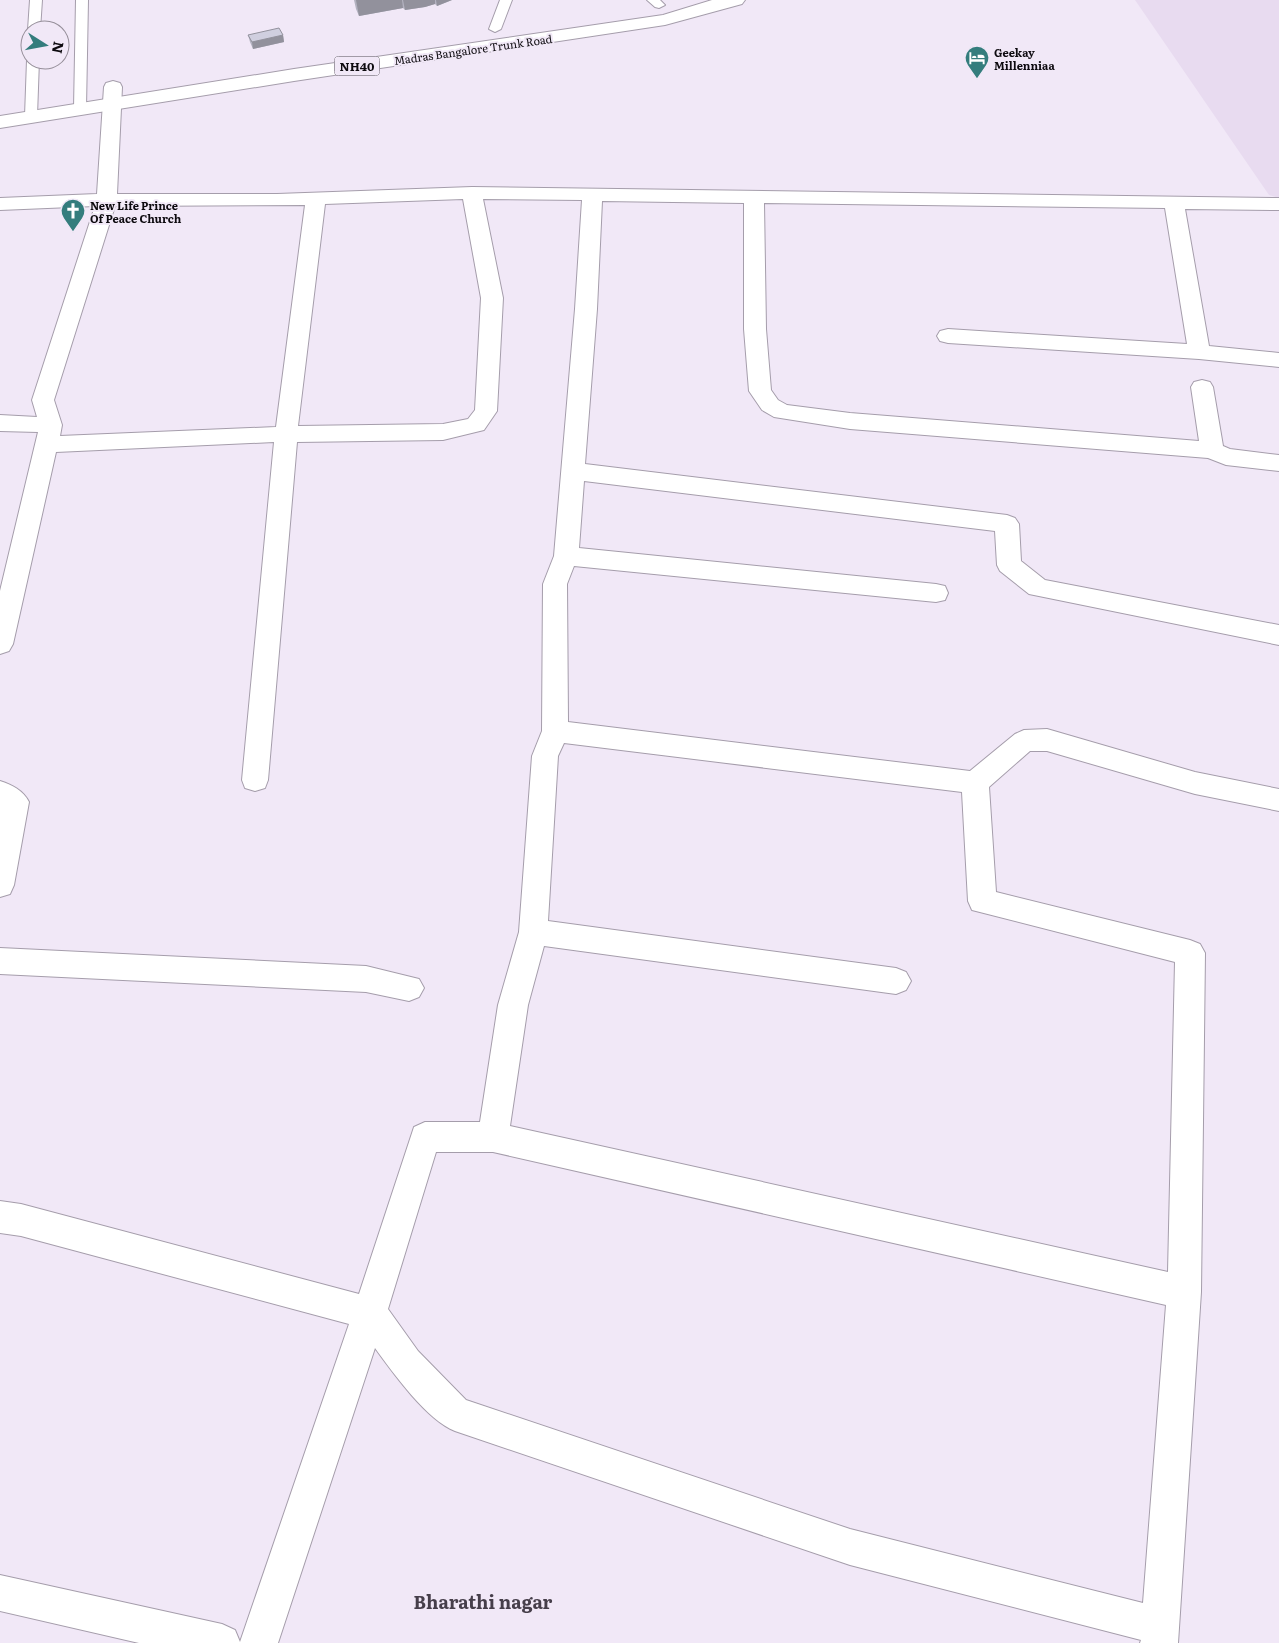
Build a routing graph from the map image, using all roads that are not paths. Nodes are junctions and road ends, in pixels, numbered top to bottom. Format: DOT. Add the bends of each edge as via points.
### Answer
graph roads {
  1 [pos="36,0"];
  2 [pos="82,0"];
  3 [pos="506,0"];
  4 [pos="736,0"];
  5 [pos="656,3"];
  6 [pos="713,4"];
  7 [pos="35,20"];
  8 [pos="494,29"];
  9 [pos="31,70"];
  10 [pos="114,95"];
  11 [pos="80,100"];
  12 [pos="26,106"];
  13 [pos="0,122"];
  14 [pos="472,193"];
  15 [pos="592,195"];
  16 [pos="316,198"];
  17 [pos="754,198"];
  18 [pos="107,200"];
  19 [pos="1174,203"];
  20 [pos="0,204"];
  21 [pos="1279,204"];
  22 [pos="948,336"];
  23 [pos="1199,352"];
  24 [pos="1279,360"];
  25 [pos="1202,387"];
  26 [pos="0,424"];
  27 [pos="286,434"];
  28 [pos="49,435"];
  29 [pos="1212,450"];
  30 [pos="1279,463"];
  31 [pos="572,471"];
  32 [pos="566,556"];
  33 [pos="936,593"];
  34 [pos="1279,635"];
  35 [pos="0,644"];
  36 [pos="555,731"];
  37 [pos="255,780"];
  38 [pos="975,783"];
  39 [pos="0,792"];
  40 [pos="1279,800"];
  41 [pos="0,884"];
  42 [pos="533,932"];
  43 [pos="0,961"];
  44 [pos="896,981"];
  45 [pos="409,988"];
  46 [pos="493,1137"];
  47 [pos="0,1217"];
  48 [pos="1184,1292"];
  49 [pos="370,1314"];
  50 [pos="0,1593"];
  51 [pos="1159,1635"];
  52 [pos="222,1643"];
  53 [pos="259,1643"];
  1 -- 7 [label="lane"];
  2 -- 11 [label="lane"];
  3 -- 8 [label="lane"];
  4 -- 6 [label="main road, Madras Bangalore Trunk Road / NH40"];
  5 -- 6 [label="main road, NH40"];
  5 -- 8 [label="main road, NH40"];
  6 -- 10 [label="main road, Madras Bangalore Trunk Road / NH40" via="665,20"];
  8 -- 10 [label="main road, NH40"];
  9 -- 12 [label="lane"];
  10 -- 11 [label="main road, Madras Bangalore Trunk Road / NH40"];
  10 -- 18 [label="main road"];
  11 -- 12 [label="main road, Madras Bangalore Trunk Road / NH40"];
  12 -- 13 [label="main road, Madras Bangalore Trunk Road / NH40"];
  14 -- 15 [label="main road"];
  14 -- 16 [label="main road"];
  14 -- 27 [label="main road" via="492,298 486,411 476,425 442,432"];
  15 -- 17 [label="main road"];
  15 -- 31 [label="main road"];
  16 -- 18 [label="main road"];
  16 -- 27 [label="main road"];
  17 -- 19 [label="main road"];
  17 -- 29 [label="main road" via="755,329 760,391 770,405 782,412 850,421"];
  18 -- 20 [label="main road"];
  18 -- 28 [label="main road" via="43,400"];
  19 -- 21 [label="main road"];
  19 -- 23 [label="main road"];
  22 -- 23 [label="main road"];
  23 -- 24 [label="main road"];
  25 -- 29 [label="main road"];
  26 -- 28 [label="main road"];
  27 -- 28 [label="main road"];
  27 -- 37 [label="main road"];
  28 -- 35 [label="main road"];
  29 -- 30 [label="main road" via="1226,457"];
  31 -- 32 [label="main road"];
  31 -- 34 [label="main road" via="1007,524 1009,565 1038,588"];
  32 -- 33 [label="main road"];
  32 -- 36 [label="main road" via="555,584"];
  36 -- 38 [label="main road"];
  36 -- 42 [label="main road" via="545,756"];
  38 -- 40 [label="main road" via="1024,742 1047,740 1195,783"];
  38 -- 48 [label="main road" via="982,901 1190,953"];
  39 -- 41 [label="main road" via="15,802"];
  42 -- 44 [label="main road"];
  42 -- 46 [label="main road" via="514,1005"];
  43 -- 45 [label="main road" via="366,979"];
  46 -- 48 [label="main road"];
  46 -- 49 [label="main road" via="425,1137"];
  47 -- 49 [label="main road"];
  48 -- 51 [label="main road"];
  49 -- 51 [label="main road" via="406,1363 455,1414 850,1547"];
  49 -- 53 [label="main road"];
  50 -- 52 [label="main road"];
}
